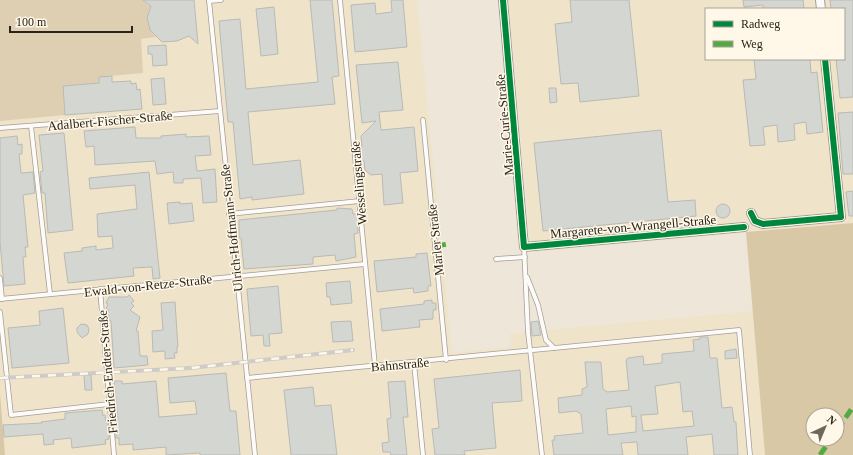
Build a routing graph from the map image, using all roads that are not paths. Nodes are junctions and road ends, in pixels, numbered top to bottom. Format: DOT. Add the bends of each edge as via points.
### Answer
graph roads {
  1 [pos="221,0"];
  2 [pos="340,0"];
  3 [pos="503,0"];
  4 [pos="209,1"];
  5 [pos="825,60"];
  6 [pos="220,111"];
  7 [pos="423,120"];
  8 [pos="31,126"];
  9 [pos="0,128"];
  10 [pos="360,201"];
  11 [pos="751,213"];
  12 [pos="229,214"];
  13 [pos="744,227"];
  14 [pos="524,247"];
  15 [pos="525,257"];
  16 [pos="496,259"];
  17 [pos="365,264"];
  18 [pos="525,274"];
  19 [pos="236,276"];
  20 [pos="0,278"];
  21 [pos="100,289"];
  22 [pos="50,294"];
  23 [pos="1,299"];
  24 [pos="0,312"];
  25 [pos="554,348"];
  26 [pos="530,350"];
  27 [pos="446,360"];
  28 [pos="414,363"];
  29 [pos="375,366"];
  30 [pos="247,378"];
  31 [pos="109,404"];
  32 [pos="114,455"];
  33 [pos="255,455"];
  34 [pos="423,455"];
  35 [pos="542,455"];
  36 [pos="750,455"];
  1 -- 4 [label="lane"];
  2 -- 10 [label="lane, Wesselingstraße"];
  3 -- 14 [label="street, Marie-Curie-Straße"];
  4 -- 6 [label="lane, Ulrich-Hoffmann-Straße"];
  5 -- 11 [label="street" via="841,217 763,224 755,221"];
  6 -- 8 [label="lane, Adalbert-Fischer-Straße"];
  6 -- 12 [label="lane, Ulrich-Hoffmann-Straße"];
  7 -- 27 [label="lane, Marler Straße"];
  8 -- 9 [label="lane, Adalbert-Fischer-Straße"];
  8 -- 22 [label="lane"];
  10 -- 12 [label="lane"];
  10 -- 17 [label="lane, Wesselingstraße"];
  12 -- 19 [label="lane, Ulrich-Hoffmann-Straße"];
  13 -- 14 [label="street, Margarete-von-Wrangell-Straße"];
  14 -- 15 [label="lane, Marie-Curie-Straße"];
  15 -- 16 [label="lane"];
  15 -- 18 [label="lane, Marie-Curie-Straße"];
  17 -- 19 [label="lane, Ewald-von-Retze-Straße"];
  17 -- 29 [label="lane, Wesselingstraße"];
  18 -- 25 [label="lane" via="538,305 546,340"];
  18 -- 26 [label="lane, Marie-Curie-Straße"];
  19 -- 21 [label="lane, Ewald-von-Retze-Straße"];
  19 -- 30 [label="lane, Ulrich-Hoffmann-Straße"];
  20 -- 23 [label="lane"];
  21 -- 22 [label="lane, Ewald-von-Retze-Straße"];
  21 -- 31 [label="lane, Friedrich-Endter-Straße"];
  22 -- 23 [label="lane, Ewald-von-Retze-Straße"];
  24 -- 31 [label="lane" via="11,415"];
  25 -- 26 [label="lane, Bahnstraße"];
  25 -- 36 [label="lane, Bahnstraße" via="739,330"];
  26 -- 27 [label="lane, Bahnstraße"];
  26 -- 35 [label="lane"];
  27 -- 28 [label="lane, Bahnstraße"];
  28 -- 29 [label="lane, Bahnstraße"];
  28 -- 34 [label="lane"];
  29 -- 30 [label="lane, Bahnstraße"];
  30 -- 33 [label="lane, Ulrich-Hoffmann-Straße"];
  31 -- 32 [label="lane, Friedrich-Endter-Straße"];
}
